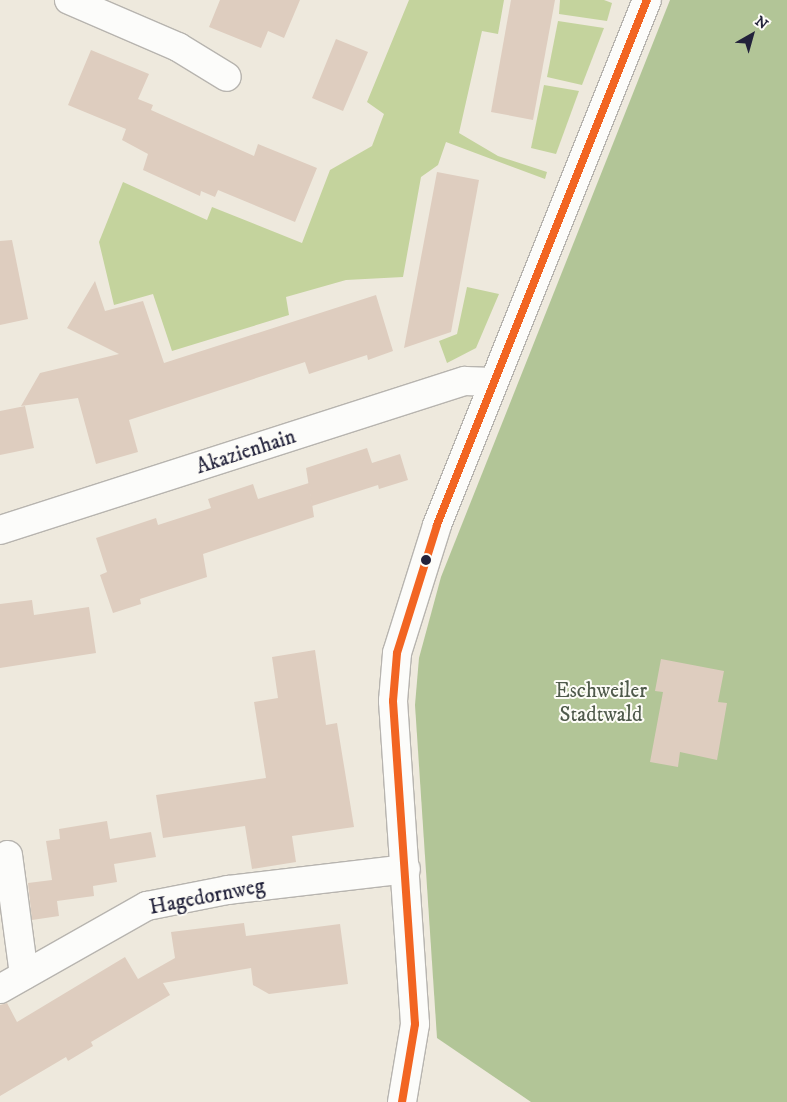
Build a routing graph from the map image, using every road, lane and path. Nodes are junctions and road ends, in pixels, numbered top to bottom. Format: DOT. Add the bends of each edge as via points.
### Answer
graph roads {
  1 [pos="68,0"];
  2 [pos="647,0"];
  3 [pos="227,77"];
  4 [pos="493,382"];
  5 [pos="0,530"];
  6 [pos="8,856"];
  7 [pos="406,869"];
  8 [pos="24,975"];
  9 [pos="0,989"];
  10 [pos="402,1102"];
  1 -- 3 [label="street" via="178,47"];
  2 -- 4 [label="street"];
  4 -- 5 [label="street, Akazienhain" via="465,381"];
  4 -- 7 [label="street" via="420,572 397,653 393,701"];
  6 -- 8 [label="street"];
  7 -- 8 [label="street, Hagedornweg" via="228,890 147,906"];
  7 -- 10 [label="street" via="414,1024"];
  8 -- 9 [label="street, Hagedornweg"];
}
